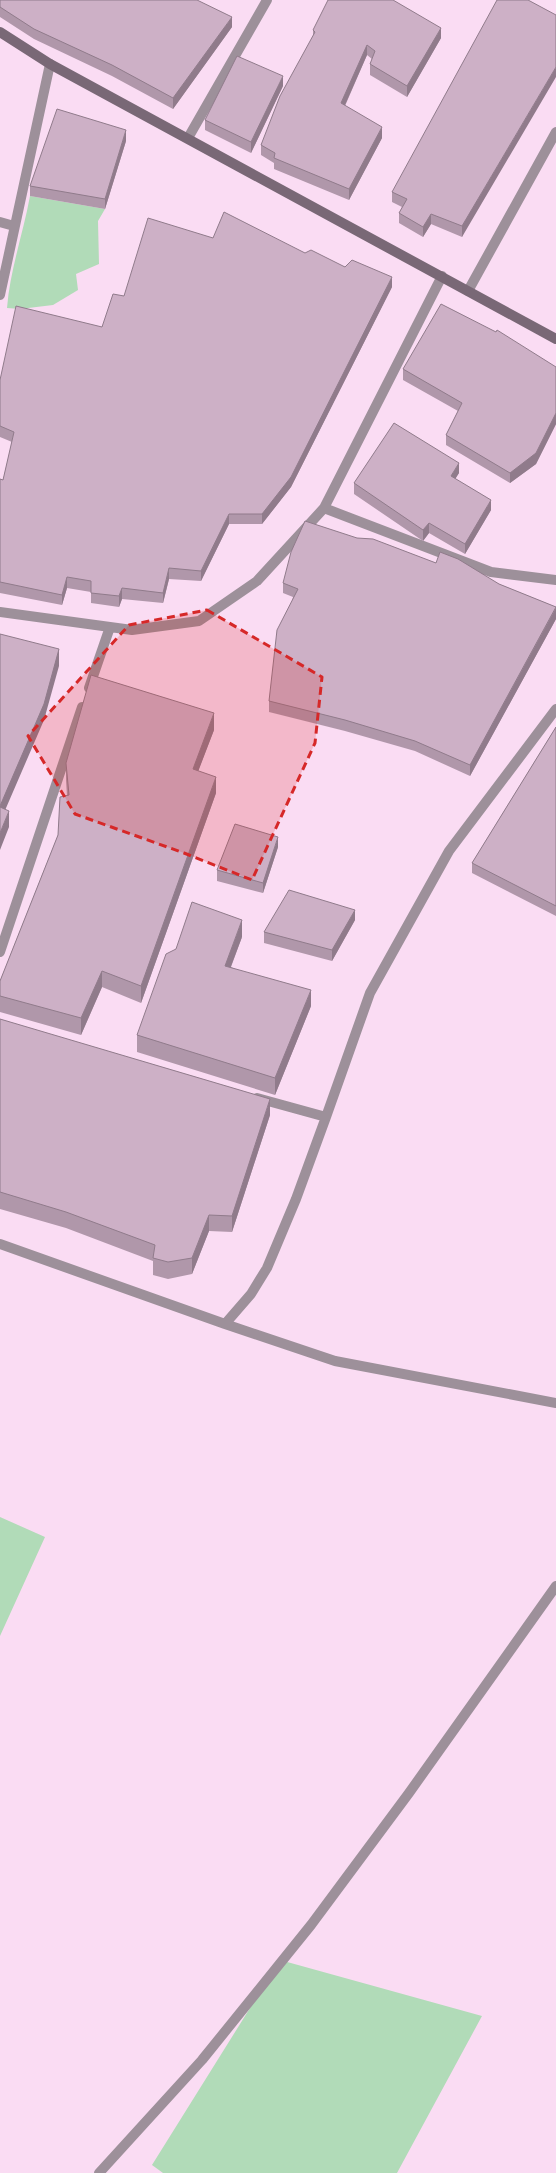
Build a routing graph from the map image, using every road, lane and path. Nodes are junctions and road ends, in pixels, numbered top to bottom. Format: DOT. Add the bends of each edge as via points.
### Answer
graph roads {
  1 [pos="267,0"];
  2 [pos="0,32"];
  3 [pos="50,64"];
  4 [pos="556,132"];
  5 [pos="188,138"];
  6 [pos="0,222"];
  7 [pos="14,226"];
  8 [pos="442,276"];
  9 [pos="468,291"];
  10 [pos="0,295"];
  11 [pos="556,339"];
  12 [pos="324,508"];
  13 [pos="556,580"];
  14 [pos="0,612"];
  15 [pos="110,627"];
  16 [pos="556,709"];
  17 [pos="0,952"];
  18 [pos="251,1096"];
  19 [pos="326,1117"];
  20 [pos="0,1244"];
  21 [pos="225,1324"];
  22 [pos="556,1404"];
  23 [pos="556,1586"];
  24 [pos="99,2173"];
  1 -- 5 [label="street"];
  2 -- 3 [label="street"];
  3 -- 5 [label="street"];
  3 -- 7 [label="street"];
  4 -- 9 [label="street"];
  5 -- 8 [label="street"];
  6 -- 7 [label="street"];
  7 -- 10 [label="street"];
  8 -- 9 [label="street"];
  8 -- 12 [label="street"];
  9 -- 11 [label="street"];
  12 -- 13 [label="street" via="491,572"];
  12 -- 15 [label="street" via="258,581 199,621 132,630"];
  14 -- 15 [label="street"];
  15 -- 17 [label="street"];
  16 -- 19 [label="street" via="449,850 370,993"];
  18 -- 19 [label="street"];
  19 -- 21 [label="street" via="296,1200 267,1268 251,1294"];
  20 -- 21 [label="street"];
  21 -- 22 [label="street" via="335,1361"];
  23 -- 24 [label="street" via="311,1925 202,2060"];
}
